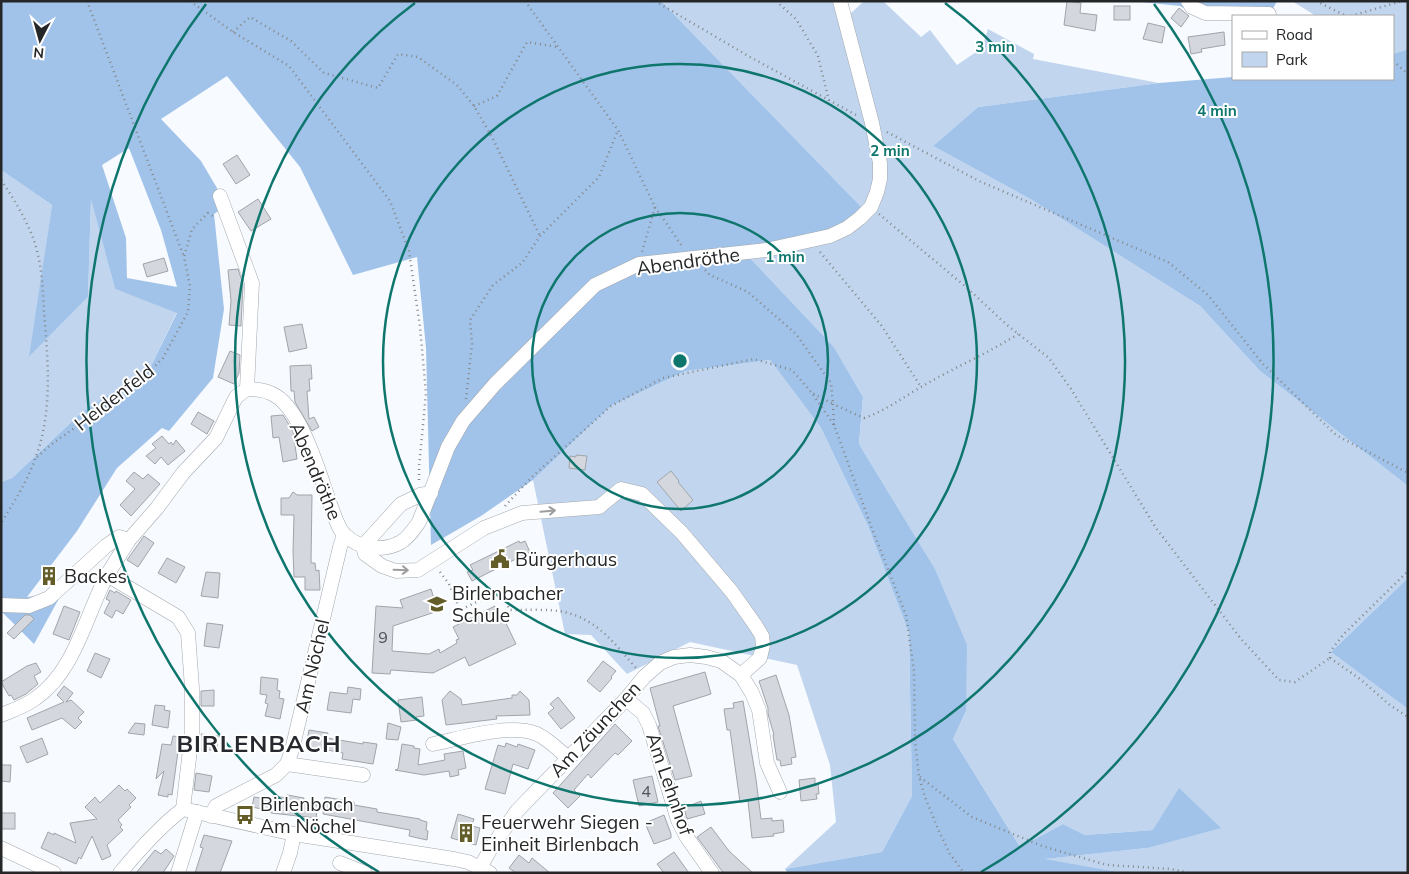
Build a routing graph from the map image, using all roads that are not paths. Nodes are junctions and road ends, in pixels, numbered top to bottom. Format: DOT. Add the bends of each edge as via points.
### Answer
graph roads {
  1 [pos="840,1"];
  2 [pos="1188,1"];
  3 [pos="1269,14"];
  4 [pos="220,196"];
  5 [pos="247,389"];
  6 [pos="425,494"];
  7 [pos="344,534"];
  8 [pos="129,540"];
  9 [pos="363,546"];
  10 [pos="106,575"];
  11 [pos="1,605"];
  12 [pos="741,675"];
  13 [pos="626,698"];
  14 [pos="1,715"];
  15 [pos="434,744"];
  16 [pos="568,758"];
  17 [pos="287,764"];
  18 [pos="363,775"];
  19 [pos="780,792"];
  20 [pos="183,809"];
  21 [pos="204,814"];
  22 [pos="294,834"];
  23 [pos="1,848"];
  24 [pos="340,863"];
  25 [pos="476,869"];
  26 [pos="54,873"];
  27 [pos="120,873"];
  28 [pos="178,873"];
  29 [pos="284,873"];
  30 [pos="365,873"];
  31 [pos="712,873"];
  1 -- 6 [label="street, Abendröthe" via="880,163 880,179 871,207 847,228 830,236 766,250 639,264 595,285 508,370 463,421"];
  2 -- 3 [label="street" via="1192,7 1205,12"];
  4 -- 5 [label="street" via="252,283"];
  5 -- 7 [label="street, Abendröthe" via="262,389 277,396 288,408 312,452"];
  5 -- 8 [label="street" via="236,397 216,438"];
  6 -- 9 [label="street" via="401,504"];
  6 -- 9 [label="street, Abendröthe" via="419,522 403,541 380,548"];
  7 -- 9 [label="street, Abendröthe"];
  7 -- 17 [label="street, Am Nöchel"];
  8 -- 10 [label="street"];
  8 -- 11 [label="street" via="119,537 106,546 49,598 29,606"];
  9 -- 12 [label="street, one-way" via="366,554 382,566 396,571 418,570 484,528 522,513 599,507 622,490 642,494 697,549 762,636 760,658"];
  10 -- 14 [label="street" via="62,671 36,698"];
  10 -- 20 [label="street" via="178,617 188,633 192,733"];
  12 -- 13 [label="street, Am Zäunchen" via="721,661 690,655 674,657 660,663"];
  12 -- 19 [label="street, Am Zäunchen" via="759,710 766,763"];
  13 -- 16 [label="street, Am Zäunchen"];
  13 -- 31 [label="street, Am Lehnhof" via="643,713 649,725 678,820"];
  15 -- 16 [label="street" via="503,730 521,730 539,735"];
  16 -- 25 [label="street, Am Zäunchen" via="516,811"];
  17 -- 18 [label="street"];
  17 -- 21 [label="street" via="276,775"];
  20 -- 21 [label="street"];
  20 -- 27 [label="street" via="143,845"];
  21 -- 22 [label="street"];
  21 -- 28 [label="street"];
  22 -- 25 [label="street" via="429,854"];
  22 -- 29 [label="street"];
  23 -- 26 [label="street"];
  24 -- 30 [label="street"];
}
